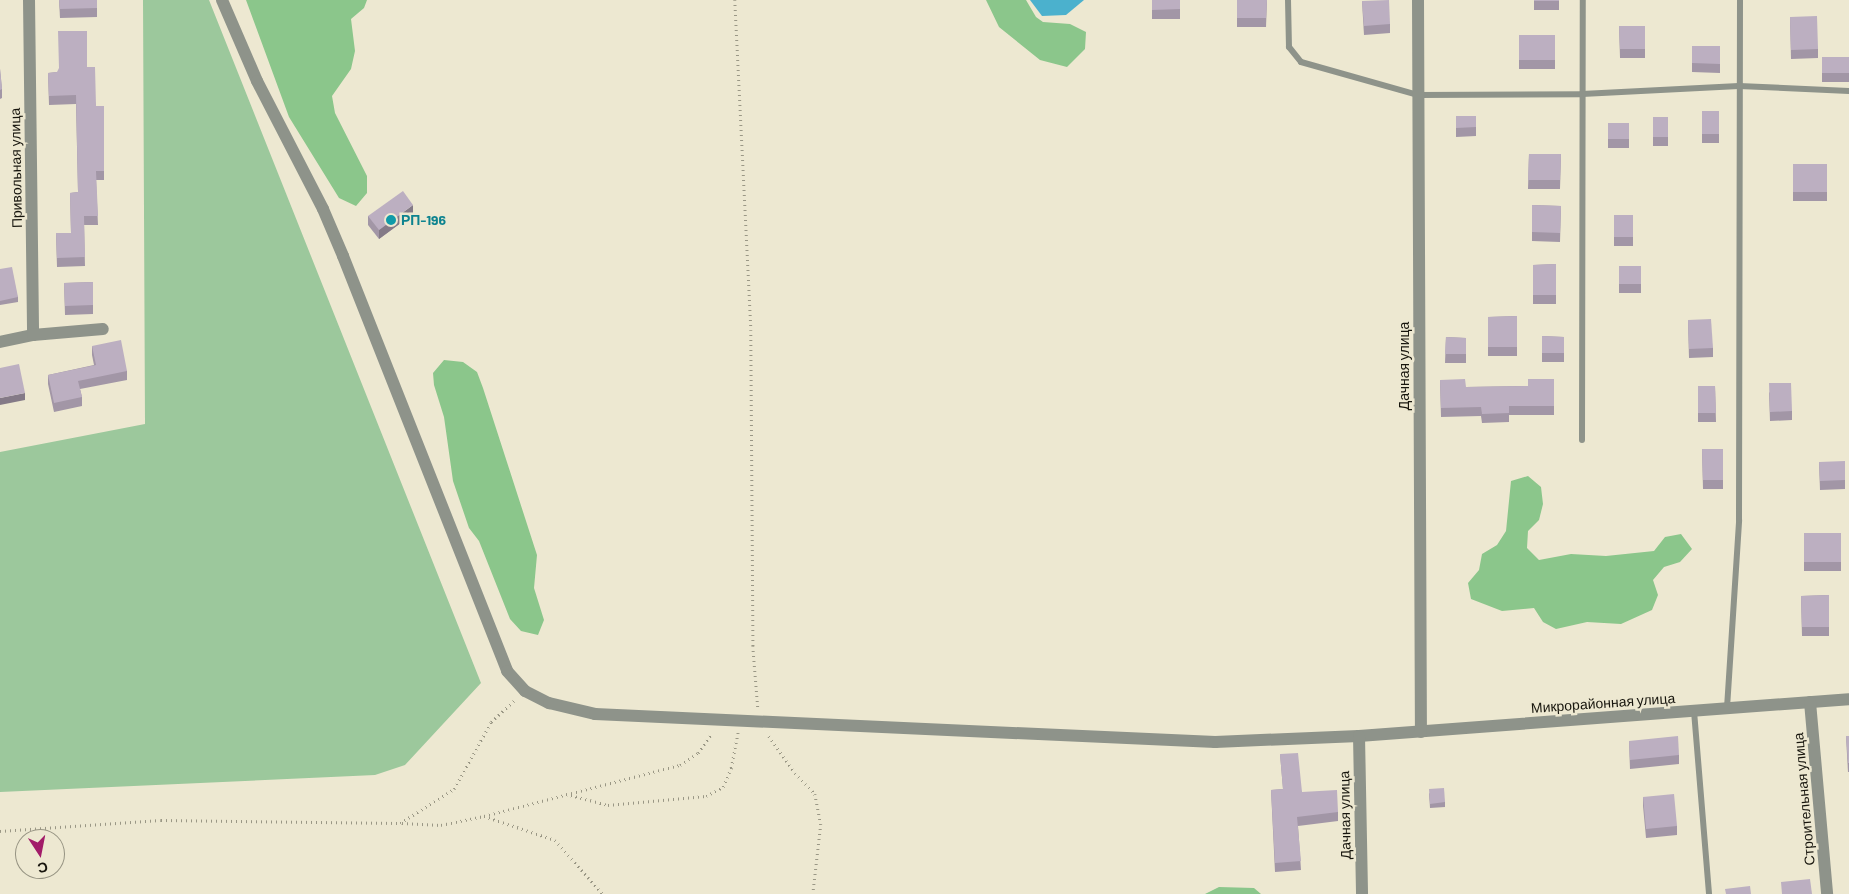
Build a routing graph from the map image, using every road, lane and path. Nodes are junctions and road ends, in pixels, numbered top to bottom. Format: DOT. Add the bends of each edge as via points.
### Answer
graph roads {
  1 [pos="29,0"];
  2 [pos="222,0"];
  3 [pos="735,0"];
  4 [pos="1288,0"];
  5 [pos="1418,0"];
  6 [pos="1583,0"];
  7 [pos="1740,0"];
  8 [pos="1740,86"];
  9 [pos="1849,90"];
  10 [pos="1582,94"];
  11 [pos="1418,96"];
  12 [pos="103,329"];
  13 [pos="34,335"];
  14 [pos="0,342"];
  15 [pos="1582,440"];
  16 [pos="525,691"];
  17 [pos="1849,699"];
  18 [pos="1810,702"];
  19 [pos="1727,708"];
  20 [pos="1694,711"];
  21 [pos="721,720"];
  22 [pos="740,720"];
  23 [pos="759,721"];
  24 [pos="1421,732"];
  25 [pos="1359,736"];
  26 [pos="565,794"];
  27 [pos="484,816"];
  28 [pos="400,823"];
  29 [pos="0,831"];
  30 [pos="603,894"];
  31 [pos="814,894"];
  32 [pos="1362,894"];
  33 [pos="1709,894"];
  34 [pos="1827,894"];
  1 -- 13 [label="street, Привольная улица"];
  2 -- 16 [label="street" via="257,81 343,256 504,663"];
  3 -- 23 [label="path" via="751,330 753,646"];
  4 -- 11 [label="lane" via="1289,47 1300,62"];
  5 -- 11 [label="street, Дачная улица"];
  6 -- 10 [label="lane"];
  7 -- 8 [label="lane"];
  8 -- 9 [label="lane"];
  8 -- 10 [label="lane"];
  8 -- 19 [label="lane" via="1739,520"];
  10 -- 11 [label="lane"];
  10 -- 15 [label="lane"];
  11 -- 24 [label="street, Дачная улица"];
  12 -- 13 [label="street"];
  13 -- 14 [label="street"];
  16 -- 21 [label="street, Микрорайонная улица" via="549,703 594,714"];
  16 -- 28 [label="path" via="491,722 454,789"];
  17 -- 18 [label="street, Микрорайонная улица"];
  18 -- 19 [label="street, Микрорайонная улица"];
  18 -- 34 [label="street, Строительная улица"];
  19 -- 20 [label="street, Микрорайонная улица"];
  20 -- 24 [label="street, Микрорайонная улица"];
  20 -- 33 [label="lane"];
  21 -- 22 [label="street, Микрорайонная улица"];
  21 -- 26 [label="path" via="698,753 680,765"];
  22 -- 23 [label="street, Микрорайонная улица"];
  22 -- 26 [label="path" via="731,768 723,787 706,796 608,805"];
  23 -- 25 [label="street, Микрорайонная улица" via="1178,742"];
  23 -- 31 [label="path" via="787,764 815,794 821,824"];
  24 -- 25 [label="street, Микрорайонная улица"];
  25 -- 32 [label="street, Дачная улица"];
  26 -- 27 [label="path"];
  27 -- 28 [label="path" via="441,825"];
  27 -- 30 [label="path" via="555,840"];
  28 -- 29 [label="path" via="161,820"];
}
